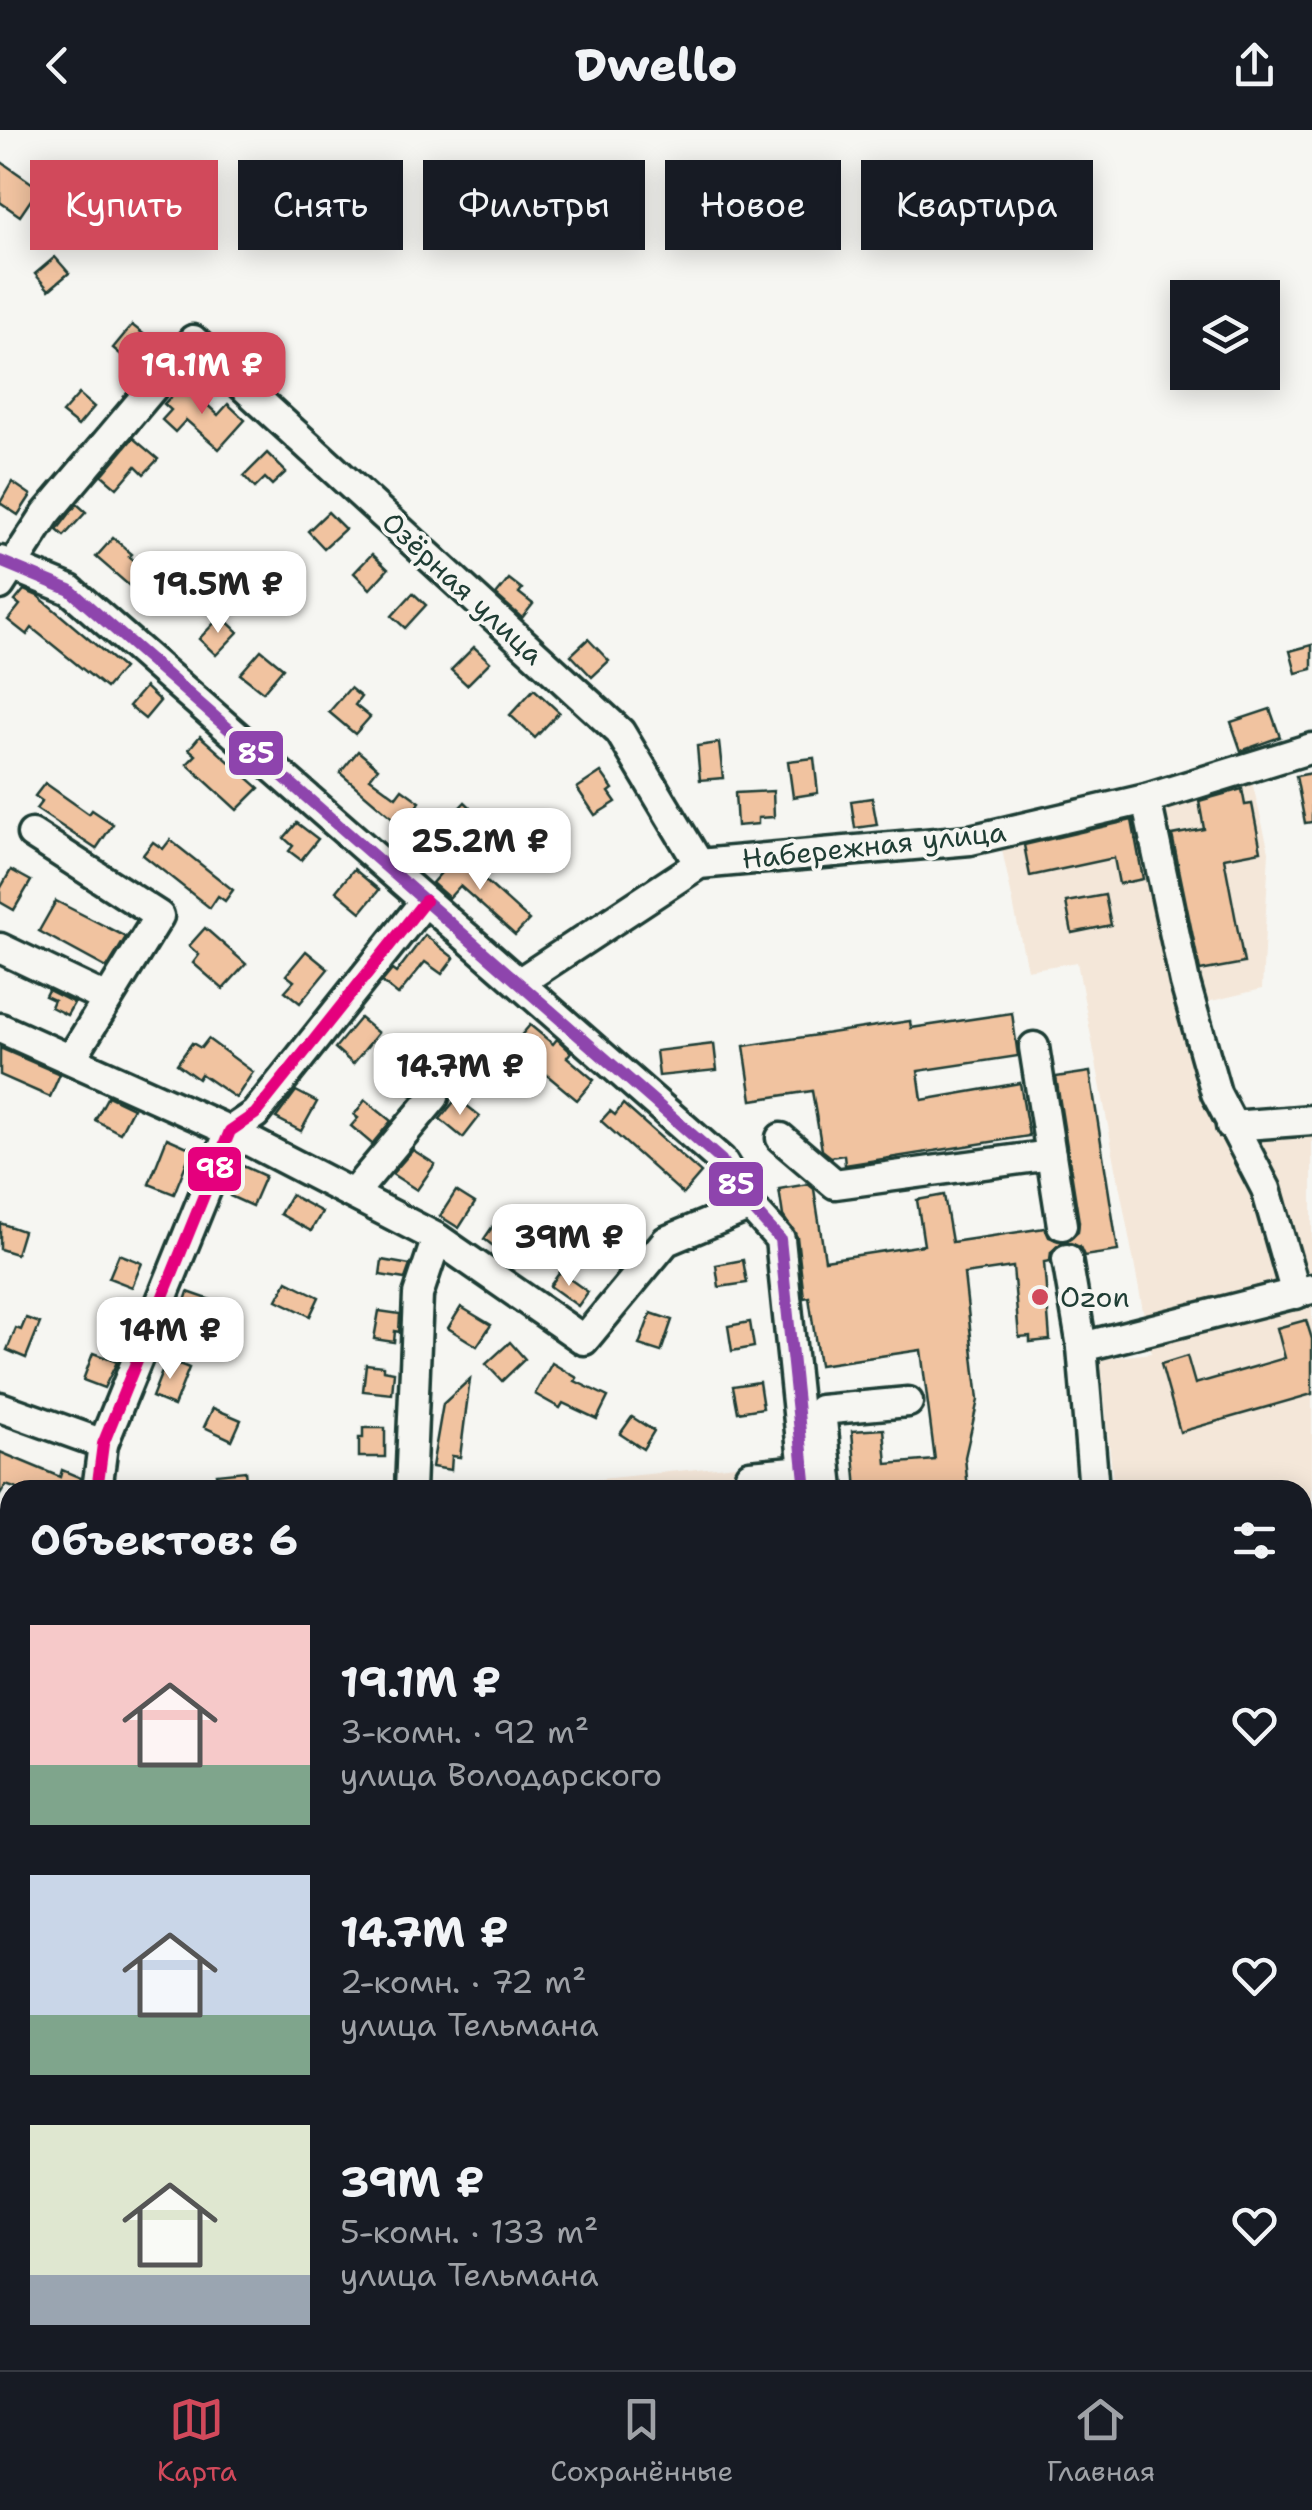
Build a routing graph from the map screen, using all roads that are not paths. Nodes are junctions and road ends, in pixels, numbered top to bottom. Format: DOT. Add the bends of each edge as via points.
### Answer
graph roads {
  1 [pos="4,570"];
  2 [pos="1312,748"];
  3 [pos="1146,798"];
  4 [pos="32,834"];
  5 [pos="699,864"];
  6 [pos="425,901"];
  7 [pos="0,948"];
  8 [pos="520,982"];
  9 [pos="107,1000"];
  10 [pos="0,1028"];
  11 [pos="1034,1047"];
  12 [pos="71,1060"];
  13 [pos="434,1097"];
  14 [pos="1312,1120"];
  15 [pos="1231,1126"];
  16 [pos="230,1131"];
  17 [pos="782,1138"];
  18 [pos="1051,1154"];
  19 [pos="354,1194"];
  20 [pos="750,1206"];
  21 [pos="1062,1225"];
  22 [pos="437,1238"];
  23 [pos="1067,1259"];
  24 [pos="1304,1292"];
  25 [pos="1082,1347"];
  26 [pos="908,1402"];
  27 [pos="0,1406"];
  28 [pos="104,1444"];
  29 [pos="99,1480"];
  30 [pos="410,1480"];
  31 [pos="750,1480"];
  32 [pos="805,1480"];
  33 [pos="828,1480"];
  34 [pos="1093,1480"];
  1 -- 5 [label="street, Озёрная улица" via="193,340 620,732"];
  1 -- 6 [label="street" via="70,590"];
  2 -- 3 [label="street, Набережная улица"];
  3 -- 5 [label="street, Набережная улица" via="970,840"];
  3 -- 15 [label="street" via="1185,982"];
  4 -- 9 [label="street" via="159,916"];
  5 -- 8 [label="street, Набережная улица"];
  6 -- 8 [label="street"];
  6 -- 16 [label="street" via="254,1114"];
  7 -- 9 [label="street"];
  8 -- 20 [label="street" via="721,1160"];
  9 -- 12 [label="street"];
  10 -- 12 [label="street"];
  11 -- 18 [label="street"];
  12 -- 16 [label="street"];
  13 -- 19 [label="street"];
  14 -- 15 [label="street"];
  15 -- 24 [label="street" via="1266,1189"];
  16 -- 19 [label="street"];
  16 -- 28 [label="street"];
  17 -- 18 [label="street" via="835,1184"];
  18 -- 21 [label="street"];
  19 -- 22 [label="street"];
  20 -- 22 [label="street" via="666,1241 584,1340"];
  20 -- 32 [label="street" via="780,1239"];
  22 -- 30 [label="street" via="418,1295"];
  23 -- 25 [label="street"];
  24 -- 25 [label="street"];
  25 -- 34 [label="street"];
  26 -- 33 [label="street" via="821,1410"];
  27 -- 28 [label="street"];
  28 -- 29 [label="street"];
  31 -- 32 [label="street" via="750,1475"];
}
